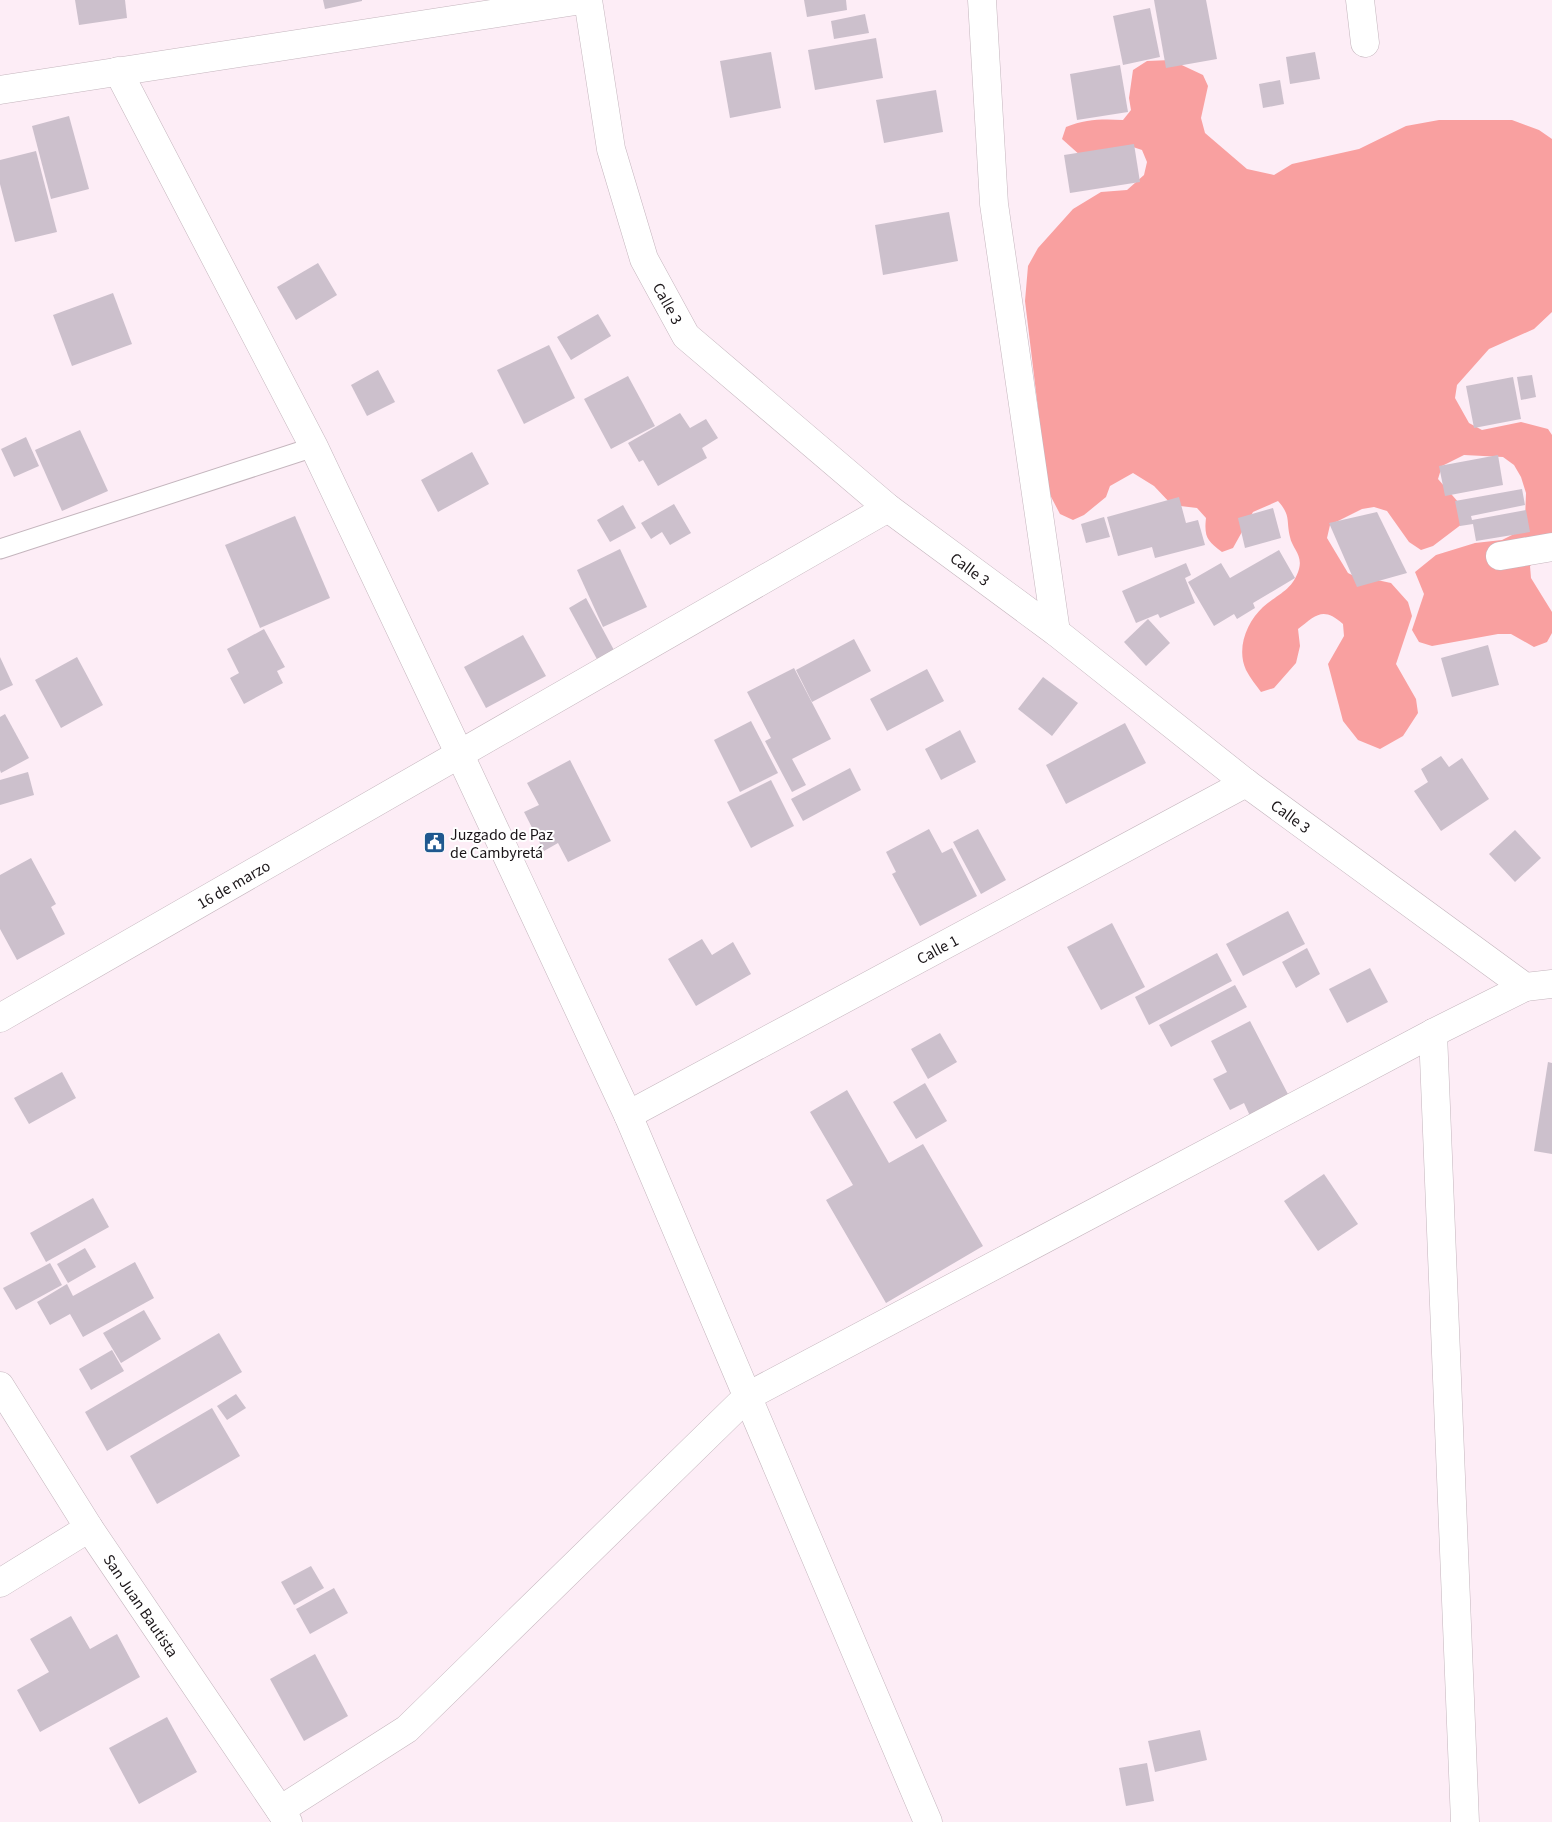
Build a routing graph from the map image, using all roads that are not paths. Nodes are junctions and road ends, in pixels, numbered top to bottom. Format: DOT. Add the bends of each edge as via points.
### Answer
graph roads {
  1 [pos="582,0"];
  2 [pos="588,0"];
  3 [pos="982,0"];
  4 [pos="1360,0"];
  5 [pos="1364,43"];
  6 [pos="118,71"];
  7 [pos="0,90"];
  8 [pos="314,447"];
  9 [pos="888,508"];
  10 [pos="1552,547"];
  11 [pos="0,549"];
  12 [pos="1500,556"];
  13 [pos="1056,632"];
  14 [pos="462,751"];
  15 [pos="1246,783"];
  16 [pos="1552,984"];
  17 [pos="1525,988"];
  18 [pos="0,1018"];
  19 [pos="1433,1033"];
  20 [pos="628,1115"];
  21 [pos="0,1386"];
  22 [pos="748,1396"];
  23 [pos="89,1528"];
  24 [pos="0,1583"];
  25 [pos="284,1816"];
  26 [pos="928,1822"];
  27 [pos="1466,1822"];
  1 -- 6 [label="street"];
  2 -- 9 [label="street, Calle 3" via="610,149 644,259 686,336"];
  3 -- 13 [label="street" via="994,204"];
  4 -- 5 [label="street"];
  6 -- 7 [label="street"];
  6 -- 8 [label="street"];
  8 -- 11 [label="lane"];
  8 -- 14 [label="street"];
  9 -- 13 [label="street, Calle 3"];
  9 -- 14 [label="street, 16 de marzo"];
  10 -- 12 [label="street"];
  13 -- 15 [label="street, Calle 3"];
  14 -- 18 [label="street, 16 de marzo"];
  14 -- 20 [label="street"];
  15 -- 17 [label="street, Calle 3"];
  15 -- 20 [label="street, Calle 1"];
  16 -- 17 [label="street"];
  17 -- 19 [label="street"];
  19 -- 22 [label="street"];
  19 -- 27 [label="street"];
  20 -- 22 [label="street"];
  21 -- 23 [label="street, San Juan Bautista"];
  22 -- 25 [label="street" via="407,1729"];
  22 -- 26 [label="street"];
  23 -- 24 [label="street"];
  23 -- 25 [label="street, San Juan Bautista"];
}
